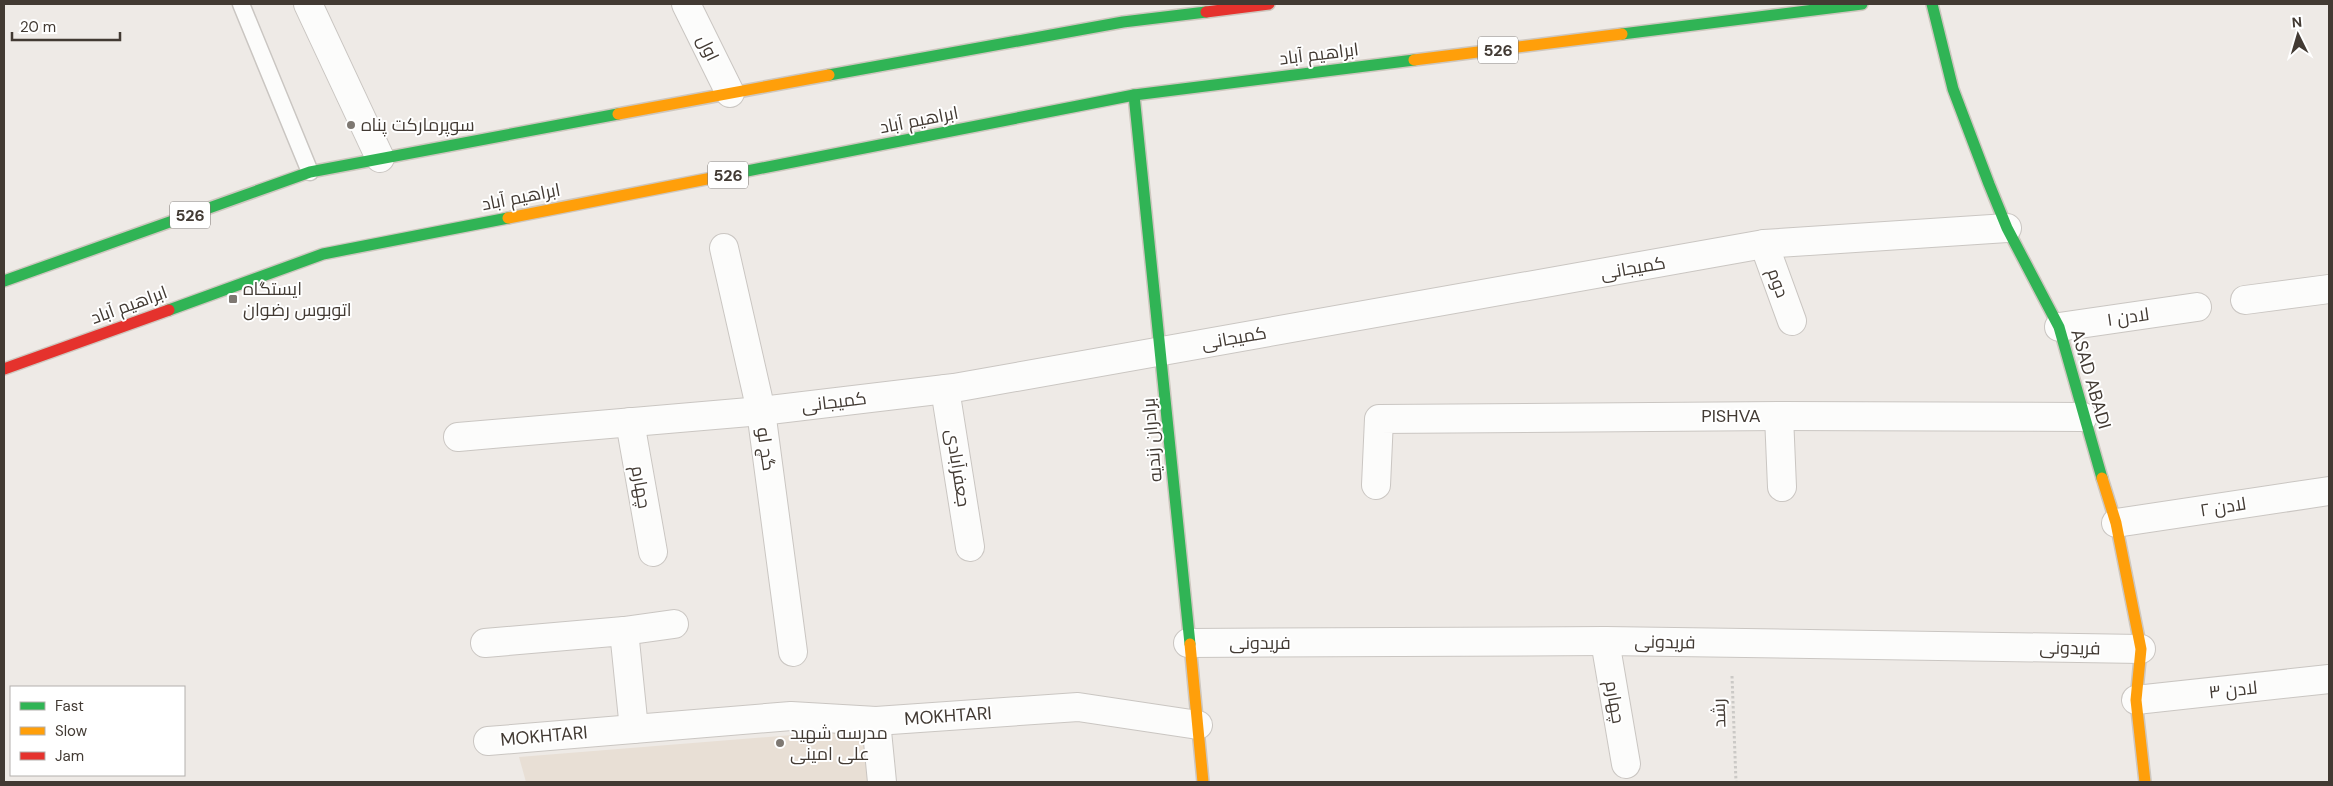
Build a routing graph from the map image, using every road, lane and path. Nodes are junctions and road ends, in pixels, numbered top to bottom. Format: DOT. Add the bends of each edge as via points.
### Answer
graph roads {
  1 [pos="241,4"];
  2 [pos="308,4"];
  3 [pos="686,4"];
  4 [pos="1270,4"];
  5 [pos="1862,4"];
  6 [pos="1932,4"];
  7 [pos="730,93"];
  8 [pos="1134,96"];
  9 [pos="380,158"];
  10 [pos="310,172"];
  11 [pos="2007,228"];
  12 [pos="1764,244"];
  13 [pos="724,248"];
  14 [pos="4,281"];
  15 [pos="2329,289"];
  16 [pos="2245,300"];
  17 [pos="2197,307"];
  18 [pos="1792,321"];
  19 [pos="2059,327"];
  20 [pos="1161,351"];
  21 [pos="4,369"];
  22 [pos="945,389"];
  23 [pos="762,411"];
  24 [pos="1779,416"];
  25 [pos="2083,417"];
  26 [pos="630,422"];
  27 [pos="458,437"];
  28 [pos="1376,484"];
  29 [pos="1782,487"];
  30 [pos="2329,490"];
  31 [pos="2116,523"];
  32 [pos="970,547"];
  33 [pos="653,552"];
  34 [pos="674,624"];
  35 [pos="624,631"];
  36 [pos="1605,641"];
  37 [pos="485,643"];
  38 [pos="1731,643"];
  39 [pos="1188,644"];
  40 [pos="2141,649"];
  41 [pos="793,652"];
  42 [pos="2329,679"];
  43 [pos="2136,700"];
  44 [pos="876,721"];
  45 [pos="1198,725"];
  46 [pos="634,729"];
  47 [pos="488,741"];
  48 [pos="1626,764"];
  49 [pos="882,782"];
  50 [pos="1203,782"];
  51 [pos="1736,782"];
  52 [pos="2145,782"];
  1 -- 10 [label="lane"];
  2 -- 9 [label="street"];
  3 -- 7 [label="street, اول"];
  4 -- 7 [label="main road, 526" via="1123,22"];
  5 -- 8 [label="main road, ابراهیم آباد / 526"];
  6 -- 11 [label="main road, ASAD ABADI" via="1953,89"];
  7 -- 9 [label="main road, 526"];
  8 -- 20 [label="main road, برادران زندیه"];
  8 -- 21 [label="main road, ابراهیم آباد / 526" via="322,254"];
  9 -- 10 [label="main road, 526"];
  10 -- 14 [label="main road, 526"];
  11 -- 12 [label="street, کمیجانی"];
  11 -- 19 [label="main road, ASAD ABADI"];
  12 -- 18 [label="street, دوم"];
  12 -- 20 [label="street, کمیجانی"];
  13 -- 23 [label="street, گچ لو"];
  15 -- 16 [label="street"];
  17 -- 19 [label="street, لادن ۱"];
  19 -- 25 [label="main road, ASAD ABADI"];
  20 -- 22 [label="street, کمیجانی"];
  20 -- 39 [label="main road, برادران زندیه"];
  22 -- 23 [label="street, کمیجانی"];
  22 -- 32 [label="street, جعفرآبادی"];
  23 -- 26 [label="street, کمیجانی"];
  23 -- 41 [label="street, گچ لو"];
  24 -- 25 [label="street, PISHVA"];
  24 -- 28 [label="street, PISHVA" via="1379,419"];
  24 -- 29 [label="street"];
  25 -- 31 [label="main road, ASAD ABADI"];
  26 -- 27 [label="street, کمیجانی"];
  26 -- 33 [label="street, چهارم"];
  30 -- 31 [label="street, لادن ۲"];
  31 -- 40 [label="main road, ASAD ABADI"];
  34 -- 35 [label="street"];
  35 -- 37 [label="street"];
  35 -- 46 [label="street"];
  36 -- 38 [label="street, فریدونی"];
  36 -- 39 [label="street, فریدونی"];
  36 -- 48 [label="street, چهارم"];
  38 -- 40 [label="street, فریدونی"];
  38 -- 51 [label="path, رشد"];
  39 -- 45 [label="main road, برادران زندیه"];
  40 -- 43 [label="main road, ASAD ABADI"];
  42 -- 43 [label="street, لادن ۳"];
  43 -- 52 [label="main road, ASAD ABADI"];
  44 -- 45 [label="street, MOKHTARI" via="1078,707"];
  44 -- 46 [label="street, MOKHTARI" via="791,716"];
  44 -- 49 [label="street"];
  45 -- 50 [label="main road, برادران زندیه"];
  46 -- 47 [label="street, MOKHTARI"];
}
